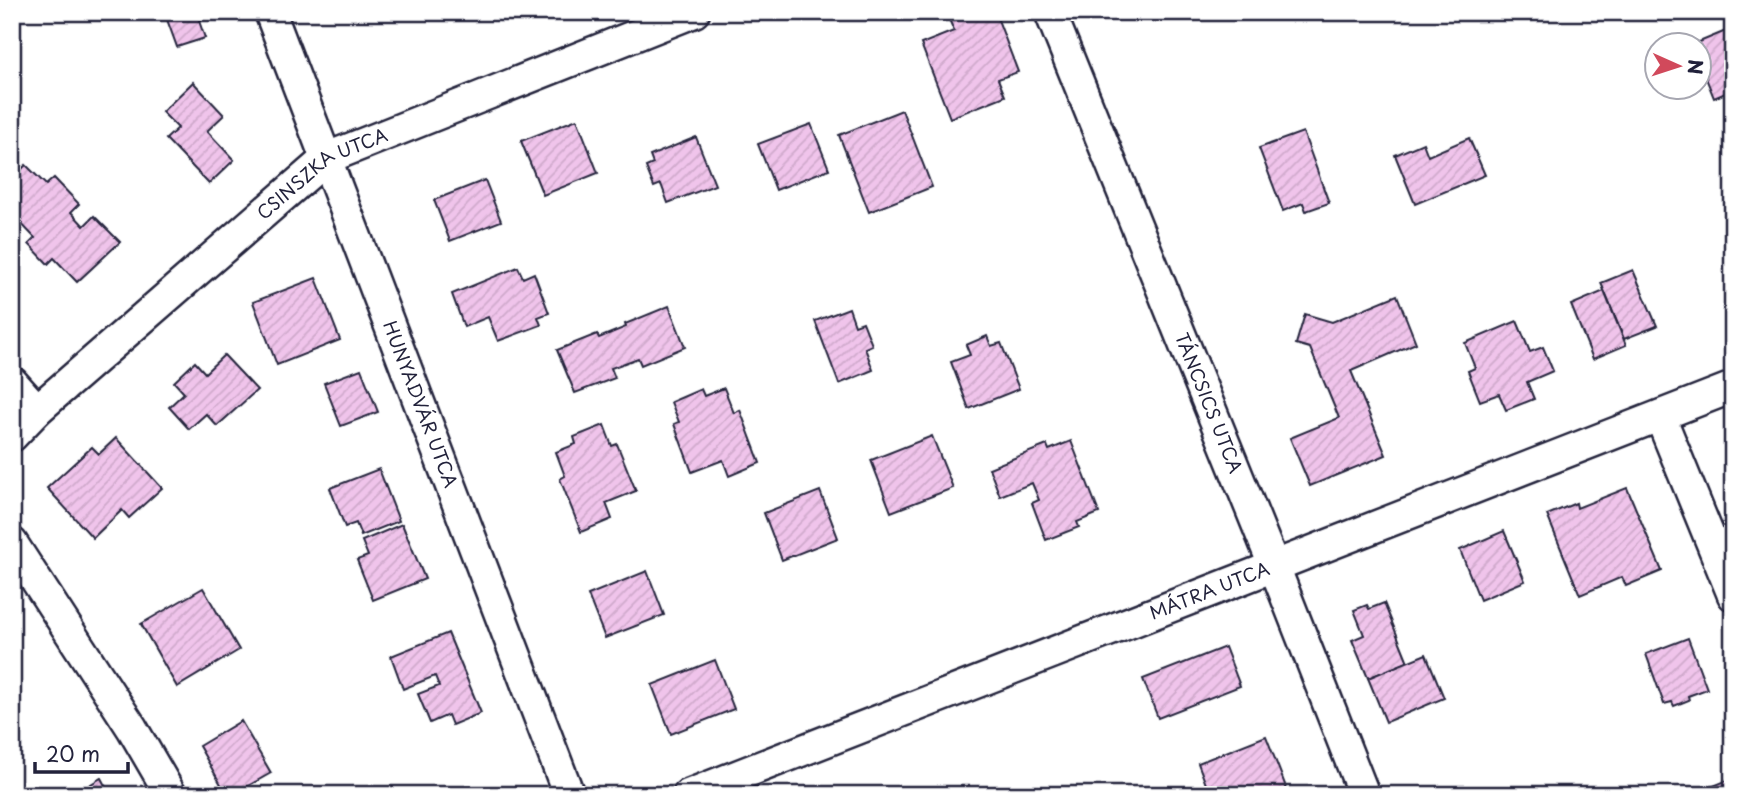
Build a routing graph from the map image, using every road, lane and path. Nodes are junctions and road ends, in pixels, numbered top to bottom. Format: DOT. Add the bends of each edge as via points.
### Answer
graph roads {
  1 [pos="270,12"];
  2 [pos="694,12"];
  3 [pos="1050,12"];
  4 [pos="327,158"];
  5 [pos="12,382"];
  6 [pos="1733,387"];
  7 [pos="37,410"];
  8 [pos="1660,416"];
  9 [pos="12,436"];
  10 [pos="12,543"];
  11 [pos="1274,566"];
  12 [pos="1733,595"];
  13 [pos="171,795"];
  14 [pos="569,795"];
  15 [pos="688,795"];
  16 [pos="1364,795"];
  1 -- 4 [label="street, HUNYADVÁR UTCA"];
  2 -- 4 [label="street, CSINSZKA UTCA"];
  3 -- 11 [label="street, TÁNCSICS UTCA"];
  4 -- 7 [label="street, CSINSZKA UTCA"];
  4 -- 14 [label="street, HUNYADVÁR UTCA"];
  5 -- 7 [label="street"];
  6 -- 8 [label="street, MÁTRA UTCA"];
  7 -- 9 [label="street, CSINSZKA UTCA"];
  8 -- 11 [label="street, MÁTRA UTCA"];
  8 -- 12 [label="street"];
  10 -- 13 [label="street"];
  11 -- 15 [label="street, MÁTRA UTCA"];
  11 -- 16 [label="street, TÁNCSICS UTCA"];
}
